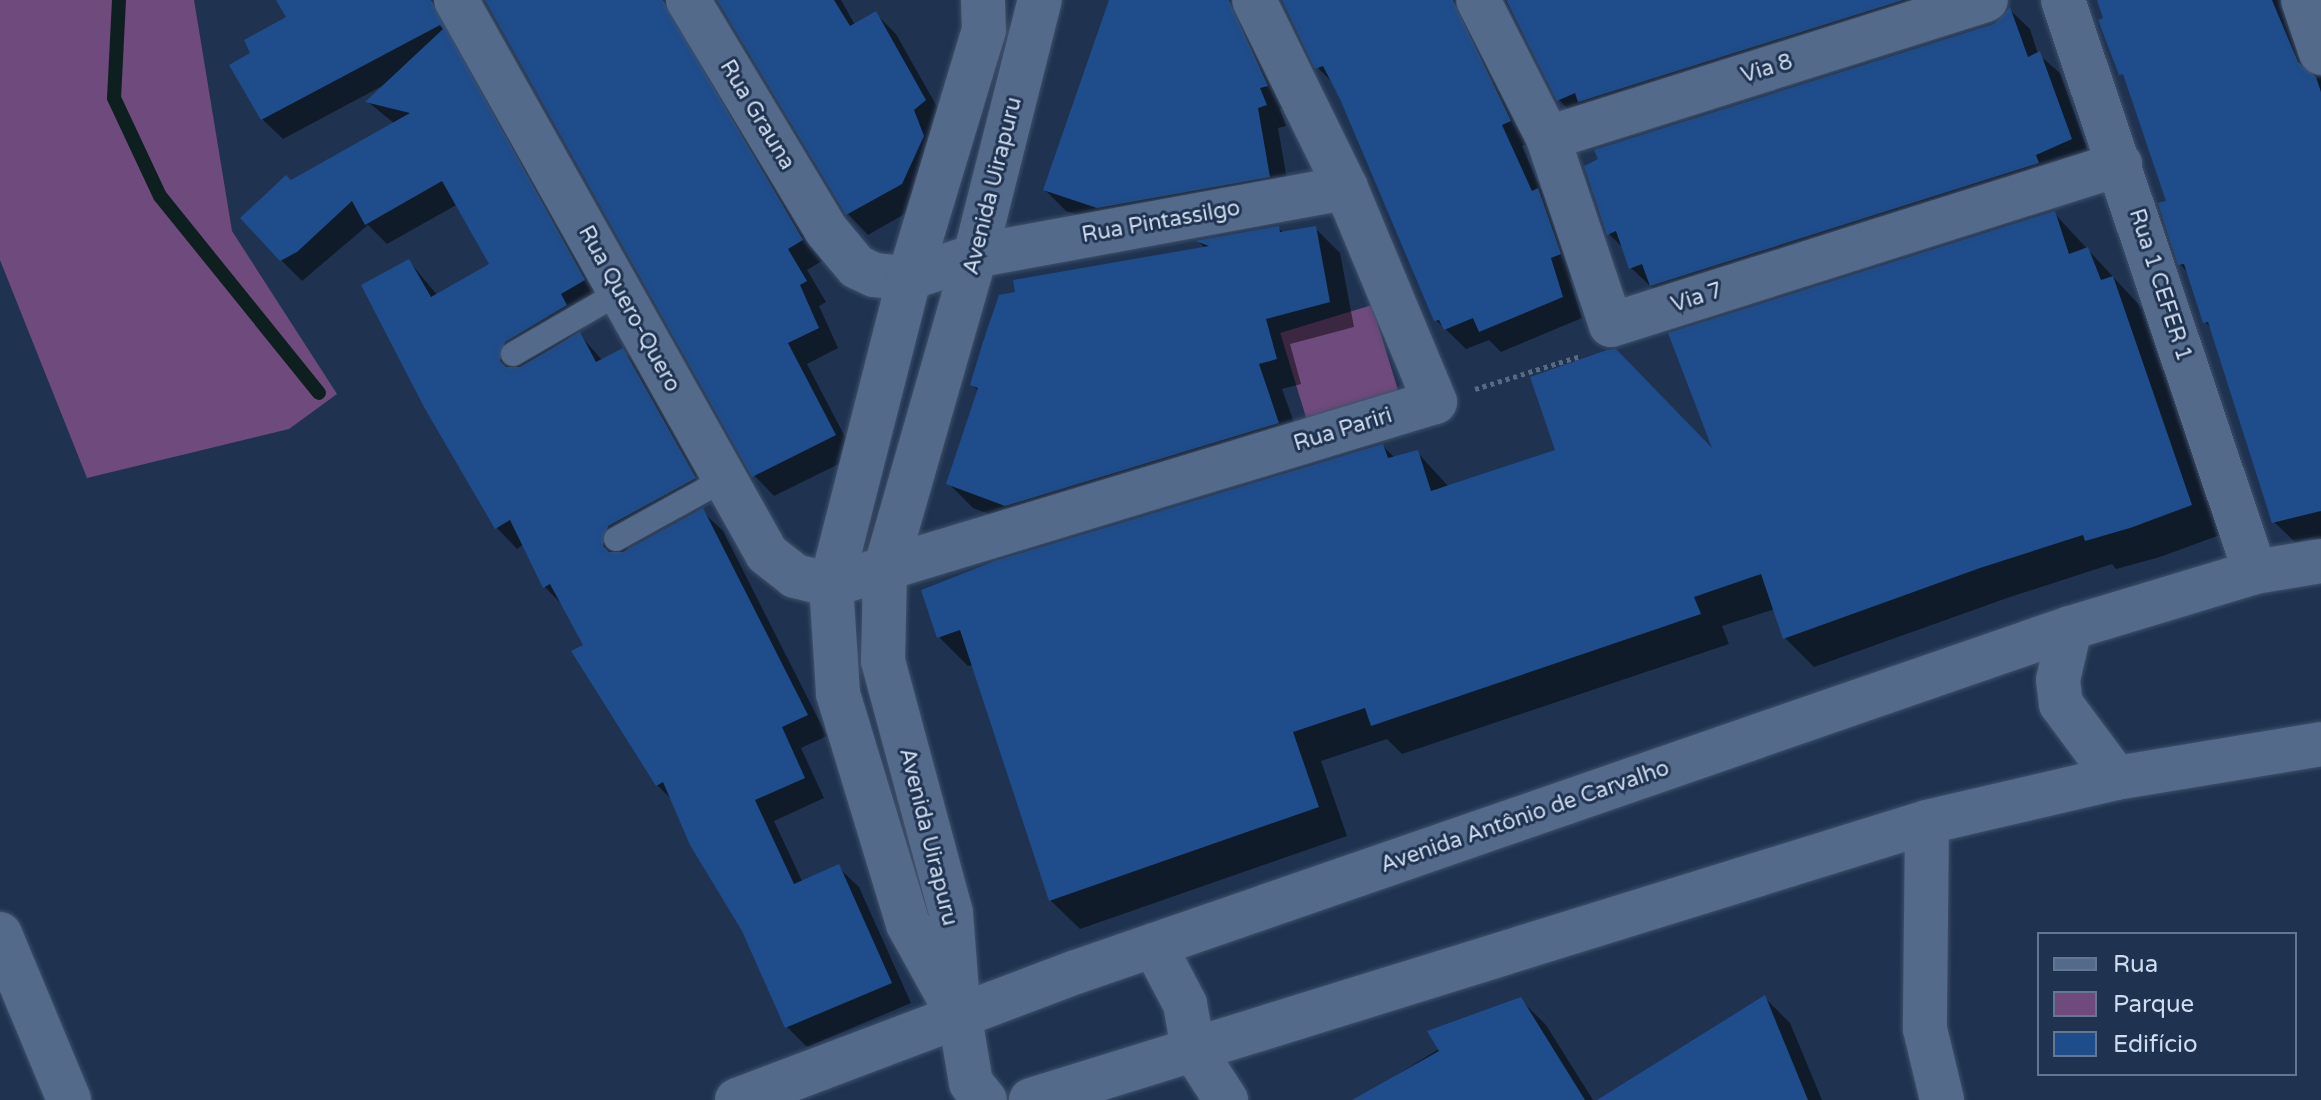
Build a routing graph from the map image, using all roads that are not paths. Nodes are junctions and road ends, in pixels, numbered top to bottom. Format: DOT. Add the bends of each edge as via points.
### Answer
graph roads {
  1 [pos="456,0"];
  2 [pos="688,0"];
  3 [pos="983,0"];
  4 [pos="1040,0"];
  5 [pos="1254,0"];
  6 [pos="1478,0"];
  7 [pos="1986,0"];
  8 [pos="2063,0"];
  9 [pos="2303,0"];
  10 [pos="2321,53"];
  11 [pos="1548,138"];
  12 [pos="2120,164"];
  13 [pos="1346,188"];
  14 [pos="975,256"];
  15 [pos="909,278"];
  16 [pos="620,292"];
  17 [pos="513,354"];
  18 [pos="723,480"];
  19 [pos="616,539"];
  20 [pos="2321,561"];
  21 [pos="885,570"];
  22 [pos="2255,572"];
  23 [pos="831,585"];
  24 [pos="2070,628"];
  25 [pos="2314,752"];
  26 [pos="2116,778"];
  27 [pos="1927,822"];
  28 [pos="0,934"];
  29 [pos="1154,945"];
  30 [pos="960,1018"];
  31 [pos="1193,1049"];
  32 [pos="69,1100"];
  33 [pos="737,1100"];
  34 [pos="985,1100"];
  35 [pos="1031,1100"];
  36 [pos="1226,1100"];
  37 [pos="1942,1100"];
  1 -- 16 [label="street, Rua Quero-Quero"];
  2 -- 15 [label="street, Rua Grauna" via="826,230 857,267 874,275"];
  3 -- 15 [label="street, Avenida Uirapuru" via="984,30"];
  4 -- 14 [label="street, Avenida Uirapuru"];
  5 -- 13 [label="street"];
  6 -- 11 [label="street"];
  7 -- 11 [label="street, Via 8"];
  8 -- 12 [label="street, Rua 1 CEFER 1"];
  9 -- 10 [label="street"];
  11 -- 12 [label="street, Via 7" via="1611,325"];
  12 -- 22 [label="street, Rua 1 CEFER 1"];
  13 -- 14 [label="street, Rua Pintassilgo"];
  13 -- 21 [label="street, Rua Pariri" via="1435,402"];
  14 -- 15 [label="street, Rua Pintassilgo"];
  14 -- 21 [label="street, Avenida Uirapuru"];
  15 -- 23 [label="street, Avenida Uirapuru"];
  16 -- 17 [label="lane"];
  16 -- 18 [label="street, Rua Quero-Quero"];
  18 -- 19 [label="lane"];
  18 -- 23 [label="street, Rua Quero-Quero" via="767,554 795,576"];
  20 -- 22 [label="street, Avenida Antônio de Carvalho"];
  21 -- 23 [label="street, Rua Pariri"];
  21 -- 30 [label="street, Avenida Uirapuru" via="883,661 951,913"];
  22 -- 24 [label="street, Avenida Antônio de Carvalho"];
  23 -- 30 [label="street, Avenida Uirapuru" via="838,693 908,924"];
  24 -- 26 [label="street" via="2058,680 2061,704"];
  24 -- 29 [label="street, Avenida Antônio de Carvalho"];
  25 -- 26 [label="street"];
  26 -- 27 [label="street"];
  27 -- 31 [label="street"];
  27 -- 37 [label="street" via="1925,1029"];
  28 -- 32 [label="street"];
  29 -- 30 [label="street, Avenida Antônio de Carvalho"];
  29 -- 31 [label="street" via="1185,1004"];
  30 -- 33 [label="street, Avenida Antônio de Carvalho"];
  30 -- 34 [label="street" via="966,1068"];
  31 -- 35 [label="street"];
  31 -- 36 [label="street"];
}
